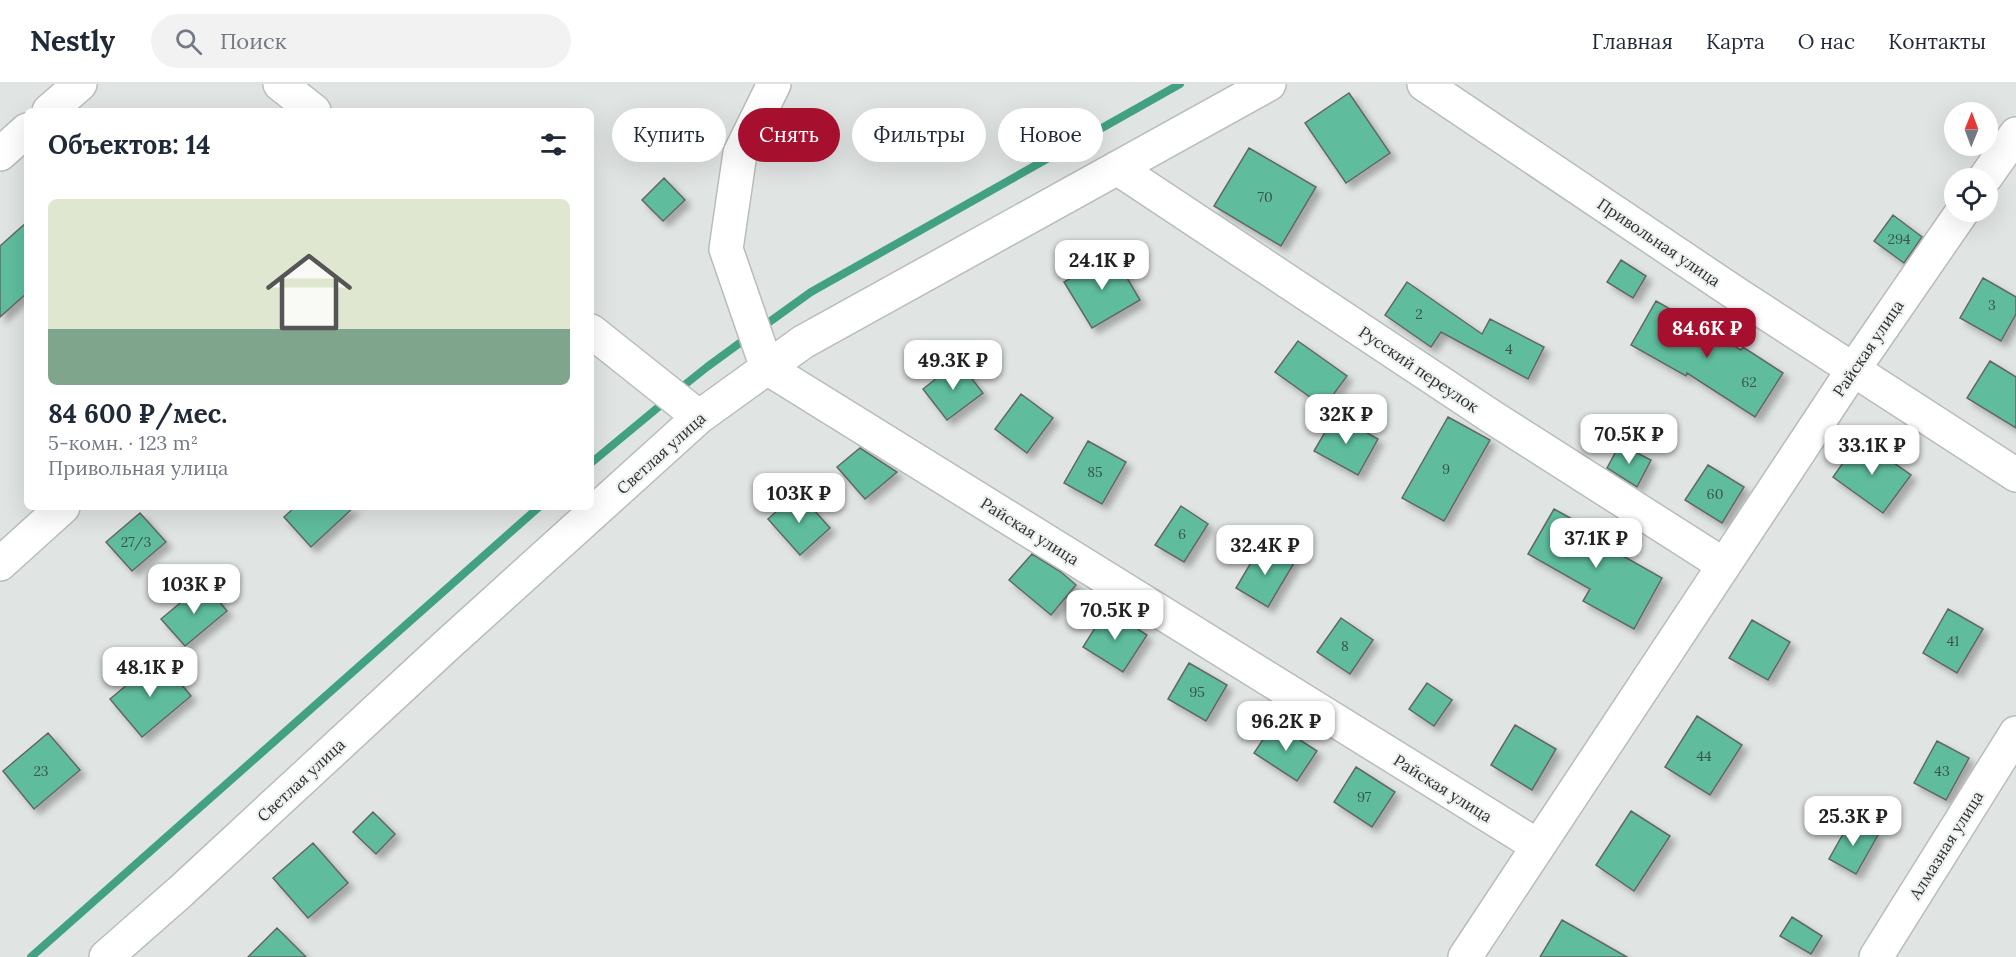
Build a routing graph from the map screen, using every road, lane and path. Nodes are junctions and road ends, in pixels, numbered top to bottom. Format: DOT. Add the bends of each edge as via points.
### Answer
graph roads {
  1 [pos="80,84"];
  2 [pos="280,84"];
  3 [pos="774,84"];
  4 [pos="1269,84"];
  5 [pos="1424,84"];
  6 [pos="52,108"];
  7 [pos="310,108"];
  8 [pos="24,133"];
  9 [pos="2016,134"];
  10 [pos="0,154"];
  11 [pos="1118,168"];
  12 [pos="1992,168"];
  13 [pos="1955,222"];
  14 [pos="594,333"];
  15 [pos="767,368"];
  16 [pos="1853,370"];
  17 [pos="699,417"];
  18 [pos="2016,475"];
  19 [pos="60,510"];
  20 [pos="0,564"];
  21 [pos="1724,565"];
  22 [pos="2016,733"];
  23 [pos="1538,846"];
  24 [pos="106,957"];
  25 [pos="1465,957"];
  26 [pos="1876,957"];
  1 -- 6 [label="street"];
  2 -- 7 [label="street"];
  3 -- 15 [label="street" via="740,153 726,249"];
  4 -- 11 [label="street, Светлая улица"];
  5 -- 16 [label="street, Привольная улица"];
  8 -- 10 [label="street"];
  9 -- 12 [label="street"];
  11 -- 15 [label="street, Светлая улица" via="803,342"];
  11 -- 21 [label="street, Русский переулок" via="1492,417"];
  13 -- 16 [label="street, Райская улица"];
  14 -- 17 [label="street"];
  15 -- 17 [label="street, Светлая улица"];
  15 -- 23 [label="street, Райская улица"];
  16 -- 18 [label="street, Привольная улица"];
  16 -- 21 [label="street, Райская улица"];
  17 -- 24 [label="street, Светлая улица"];
  19 -- 20 [label="street"];
  21 -- 23 [label="street, Райская улица"];
  22 -- 26 [label="street, Алмазная улица"];
  23 -- 25 [label="street, Райская улица"];
}
